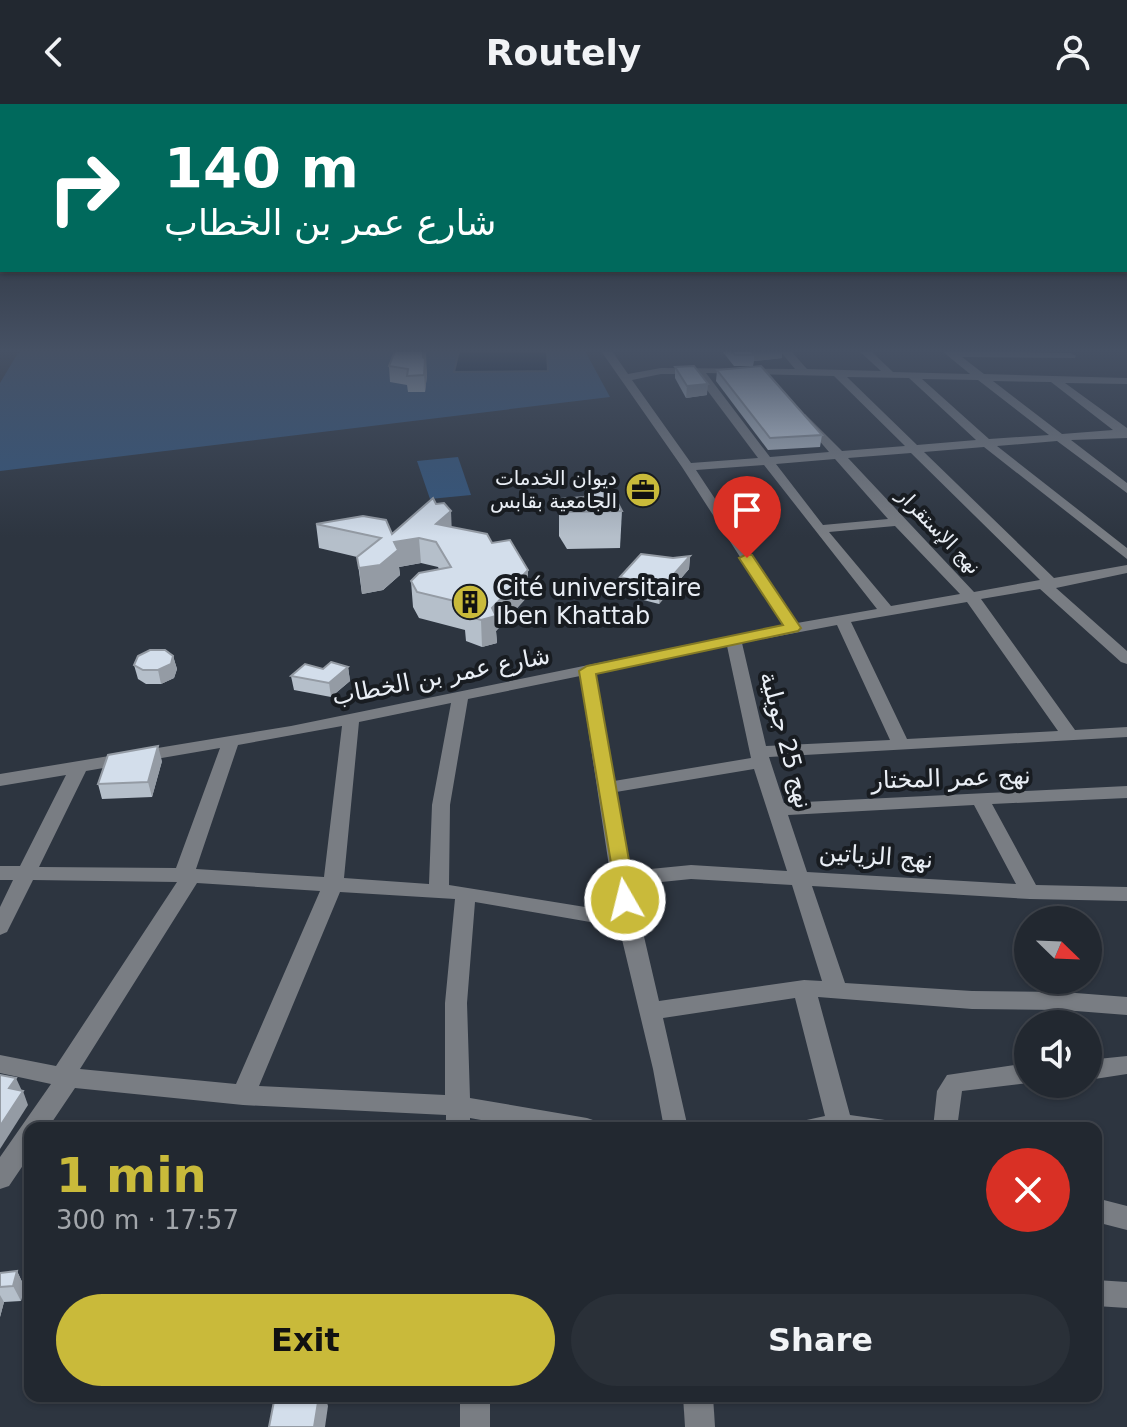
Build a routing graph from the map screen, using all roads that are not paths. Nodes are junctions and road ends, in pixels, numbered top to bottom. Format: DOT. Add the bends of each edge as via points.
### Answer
graph roads {
  1 [pos="648,413"];
  2 [pos="736,413"];
  3 [pos="801,413"];
  4 [pos="877,413"];
  5 [pos="953,413"];
  6 [pos="1024,413"];
  7 [pos="1100,413"];
  8 [pos="1126,432"];
  9 [pos="1054,436"];
  10 [pos="985,442"];
  11 [pos="912,448"];
  12 [pos="839,454"];
  13 [pos="766,460"];
  14 [pos="688,467"];
  15 [pos="1127,489"];
  16 [pos="898,522"];
  17 [pos="819,529"];
  18 [pos="1127,555"];
  19 [pos="1127,569"];
  20 [pos="1048,585"];
  21 [pos="972,598"];
  22 [pos="888,612"];
  23 [pos="843,621"];
  24 [pos="793,628"];
  25 [pos="734,640"];
  26 [pos="1127,659"];
  27 [pos="587,671"];
  28 [pos="461,694"];
  29 [pos="351,718"];
  30 [pos="1127,732"];
  31 [pos="1069,734"];
  32 [pos="231,741"];
  33 [pos="900,742"];
  34 [pos="760,757"];
  35 [pos="80,765"];
  36 [pos="0,780"];
  37 [pos="608,788"];
  38 [pos="1127,793"];
  39 [pos="981,801"];
  40 [pos="778,809"];
  41 [pos="29,872"];
  42 [pos="0,873"];
  43 [pos="188,875"];
  44 [pos="798,877"];
  45 [pos="623,879"];
  46 [pos="333,885"];
  47 [pos="439,892"];
  48 [pos="1030,892"];
  49 [pos="466,893"];
  50 [pos="1127,894"];
  51 [pos="628,921"];
  52 [pos="0,927"];
  53 [pos="804,988"];
  54 [pos="836,989"];
  55 [pos="1127,1006"];
  56 [pos="650,1011"];
  57 [pos="0,1064"];
  58 [pos="1127,1065"];
  59 [pos="1102,1068"];
  60 [pos="1014,1075"];
  61 [pos="66,1077"];
  62 [pos="243,1095"];
  63 [pos="458,1117"];
  64 [pos="38,1122"];
  65 [pos="517,1122"];
  66 [pos="675,1122"];
  67 [pos="839,1122"];
  68 [pos="946,1122"];
  69 [pos="24,1143"];
  70 [pos="0,1178"];
  71 [pos="1102,1212"];
  72 [pos="1127,1218"];
  73 [pos="1102,1293"];
  74 [pos="1127,1295"];
  75 [pos="475,1402"];
  76 [pos="698,1402"];
  77 [pos="475,1427"];
  78 [pos="700,1427"];
  1 -- 14 [label="street"];
  2 -- 13 [label="street"];
  3 -- 12 [label="street, نهج الإستقرار"];
  4 -- 11 [label="street"];
  5 -- 10 [label="street"];
  6 -- 9 [label="street"];
  7 -- 8 [label="street"];
  8 -- 9 [label="street"];
  9 -- 10 [label="street"];
  9 -- 15 [label="street"];
  10 -- 11 [label="street"];
  10 -- 18 [label="street"];
  11 -- 12 [label="street"];
  11 -- 20 [label="street"];
  12 -- 13 [label="street"];
  12 -- 16 [label="street, نهج الإستقرار"];
  13 -- 14 [label="street"];
  13 -- 17 [label="street"];
  14 -- 24 [label="street"];
  16 -- 17 [label="street"];
  16 -- 21 [label="street, نهج الإستقرار"];
  17 -- 22 [label="street"];
  19 -- 20 [label="street, شارع عمر بن الخطاب"];
  20 -- 21 [label="street, شارع عمر بن الخطاب"];
  20 -- 26 [label="street"];
  21 -- 22 [label="street, شارع عمر بن الخطاب"];
  21 -- 31 [label="street, نهج الإستقرار"];
  22 -- 23 [label="street, شارع عمر بن الخطاب"];
  23 -- 24 [label="street, شارع عمر بن الخطاب"];
  23 -- 33 [label="street"];
  24 -- 25 [label="street, شارع عمر بن الخطاب"];
  25 -- 27 [label="street, شارع عمر بن الخطاب"];
  25 -- 34 [label="street, نهج 25 جويلية"];
  27 -- 28 [label="street, شارع عمر بن الخطاب"];
  27 -- 37 [label="street"];
  28 -- 29 [label="street, شارع عمر بن الخطاب"];
  28 -- 47 [label="street" via="441,805"];
  29 -- 32 [label="street, شارع عمر بن الخطاب"];
  29 -- 46 [label="street"];
  30 -- 31 [label="street"];
  31 -- 33 [label="street"];
  32 -- 35 [label="street, شارع عمر بن الخطاب"];
  32 -- 43 [label="street"];
  33 -- 34 [label="street"];
  34 -- 37 [label="street"];
  34 -- 40 [label="street, نهج 25 جويلية"];
  35 -- 36 [label="street, شارع عمر بن الخطاب"];
  35 -- 41 [label="street" via="52,814"];
  37 -- 45 [label="street"];
  38 -- 39 [label="street, نهج عمر المختار"];
  39 -- 40 [label="street, نهج عمر المختار"];
  39 -- 48 [label="street"];
  40 -- 44 [label="street, نهج 25 جويلية"];
  41 -- 42 [label="street"];
  41 -- 43 [label="street"];
  41 -- 52 [label="street"];
  43 -- 46 [label="street"];
  43 -- 61 [label="street"];
  44 -- 45 [label="street, نهج الزياتين" via="691,872"];
  44 -- 48 [label="street, نهج الزياتين"];
  44 -- 54 [label="street, نهج 25 جويلية"];
  45 -- 51 [label="street"];
  46 -- 47 [label="street"];
  46 -- 62 [label="street"];
  47 -- 49 [label="street"];
  48 -- 50 [label="street, نهج الزياتين"];
  49 -- 51 [label="street"];
  49 -- 63 [label="street" via="456,1003"];
  51 -- 56 [label="street"];
  53 -- 54 [label="street"];
  53 -- 56 [label="street"];
  53 -- 67 [label="street"];
  54 -- 55 [label="street"];
  56 -- 66 [label="street"];
  57 -- 61 [label="street"];
  58 -- 59 [label="street"];
  60 -- 68 [label="street" via="955,1082"];
  61 -- 62 [label="street"];
  61 -- 64 [label="street"];
  62 -- 63 [label="street"];
  63 -- 65 [label="street"];
  69 -- 70 [label="street"];
  71 -- 72 [label="street"];
  73 -- 74 [label="street"];
  75 -- 77 [label="street"];
  76 -- 78 [label="street"];
}
